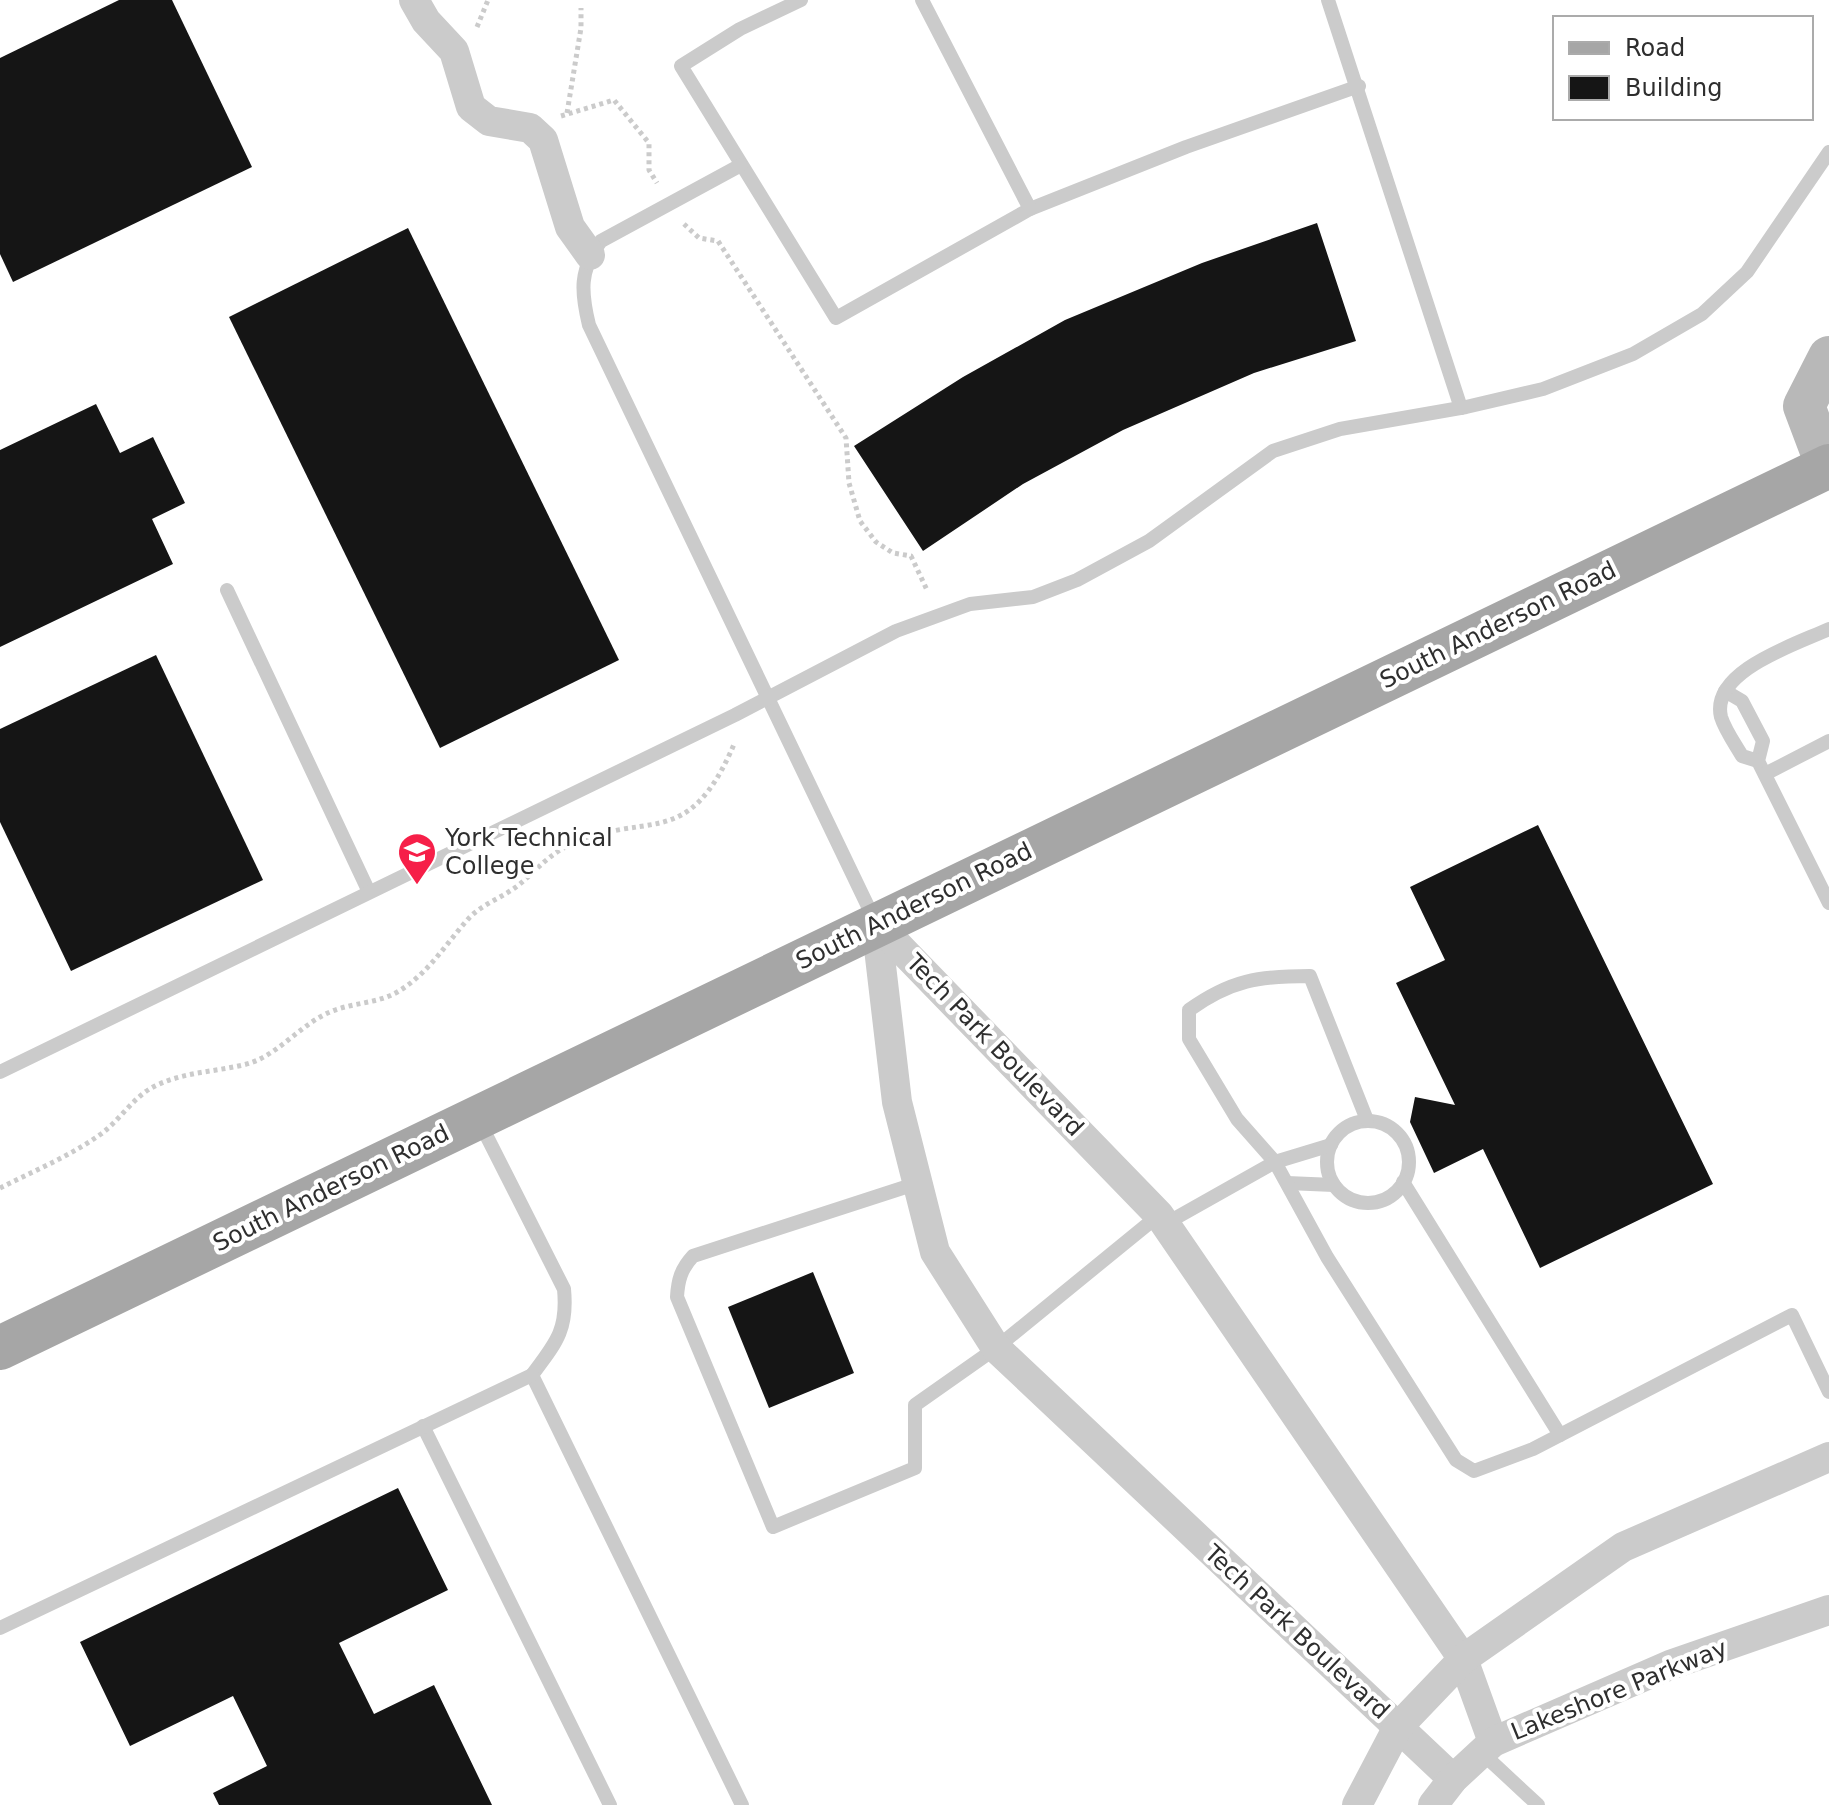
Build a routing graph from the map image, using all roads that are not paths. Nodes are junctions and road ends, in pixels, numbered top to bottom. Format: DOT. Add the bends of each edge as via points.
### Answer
graph roads {
  1 [pos="414,0"];
  2 [pos="801,0"];
  3 [pos="922,0"];
  4 [pos="1328,0"];
  5 [pos="1359,86"];
  6 [pos="1829,152"];
  7 [pos="741,165"];
  8 [pos="1030,209"];
  9 [pos="590,255"];
  10 [pos="1829,357"];
  11 [pos="1461,408"];
  12 [pos="1828,467"];
  13 [pos="227,590"];
  14 [pos="1829,629"];
  15 [pos="1725,691"];
  16 [pos="767,699"];
  17 [pos="1829,741"];
  18 [pos="1761,767"];
  19 [pos="369,892"];
  20 [pos="1829,903"];
  21 [pos="876,923"];
  22 [pos="0,1072"];
  23 [pos="477,1117"];
  24 [pos="1367,1120"];
  25 [pos="1331,1145"];
  26 [pos="1275,1162"];
  27 [pos="1403,1182"];
  28 [pos="918,1183"];
  29 [pos="1287,1183"];
  30 [pos="1334,1185"];
  31 [pos="1162,1220"];
  32 [pos="0,1348"];
  33 [pos="996,1348"];
  34 [pos="532,1375"];
  35 [pos="1829,1392"];
  36 [pos="423,1426"];
  37 [pos="1560,1435"];
  38 [pos="1829,1457"];
  39 [pos="1829,1610"];
  40 [pos="0,1628"];
  41 [pos="1463,1659"];
  42 [pos="1398,1727"];
  43 [pos="1488,1748"];
  44 [pos="1446,1795"];
  45 [pos="610,1805"];
  46 [pos="742,1805"];
  47 [pos="1357,1805"];
  48 [pos="1538,1805"];
  1 -- 9 [label="street" via="454,51 471,107 489,121 530,128 547,147 570,227"];
  2 -- 7 [label="lane" via="681,66"];
  3 -- 8 [label="lane"];
  4 -- 5 [label="lane"];
  5 -- 8 [label="lane"];
  5 -- 11 [label="lane"];
  6 -- 11 [label="lane" via="1747,272 1702,314 1633,354 1556,384"];
  7 -- 8 [label="lane" via="836,318"];
  7 -- 9 [label="lane" via="620,228"];
  9 -- 16 [label="lane" via="580,291 589,325"];
  10 -- 12 [label="street" via="1804,406"];
  11 -- 16 [label="lane" via="1340,429 1273,451 1149,541 1077,580 1033,597 970,604 896,631"];
  12 -- 21 [label="main road, South Anderson Road"];
  13 -- 19 [label="lane"];
  14 -- 15 [label="lane" via="1737,673"];
  15 -- 18 [label="lane" via="1742,701 1763,741"];
  15 -- 18 [label="lane" via="1721,716 1742,756"];
  16 -- 19 [label="lane"];
  16 -- 21 [label="lane"];
  17 -- 18 [label="lane"];
  18 -- 20 [label="lane"];
  19 -- 22 [label="lane"];
  21 -- 23 [label="main road, South Anderson Road"];
  21 -- 28 [label="street, Tech Park Boulevard" via="897,1102"];
  21 -- 31 [label="street, Tech Park Boulevard"];
  23 -- 32 [label="main road, South Anderson Road"];
  23 -- 34 [label="lane" via="564,1289 567,1319"];
  24 -- 25 [label="lane" via="1350,1125"];
  24 -- 26 [label="lane" via="1310,976 1265,976 1219,989 1189,1010 1189,1039 1237,1119"];
  24 -- 27 [label="lane" via="1389,1127 1406,1145 1408,1170"];
  25 -- 26 [label="lane"];
  25 -- 30 [label="lane" via="1327,1158"];
  26 -- 29 [label="lane"];
  26 -- 31 [label="lane"];
  27 -- 30 [label="lane" via="1384,1200 1370,1203 1356,1201"];
  27 -- 37 [label="lane"];
  28 -- 33 [label="street, Tech Park Boulevard" via="935,1252"];
  28 -- 33 [label="lane" via="693,1256 684,1265 677,1297 773,1527 915,1468 915,1405"];
  29 -- 30 [label="lane"];
  29 -- 37 [label="lane" via="1327,1257 1456,1460 1474,1471"];
  31 -- 33 [label="lane"];
  31 -- 41 [label="street, Tech Park Boulevard"];
  33 -- 42 [label="street, Tech Park Boulevard"];
  34 -- 36 [label="lane"];
  34 -- 46 [label="lane"];
  35 -- 37 [label="lane" via="1792,1315"];
  36 -- 40 [label="lane"];
  36 -- 45 [label="lane"];
  38 -- 41 [label="street" via="1623,1547"];
  39 -- 43 [label="street, Lakeshore Parkway" via="1670,1665"];
  41 -- 42 [label="street"];
  41 -- 43 [label="street, Tech Park Boulevard"];
  42 -- 44 [label="street, Tech Park Boulevard"];
  42 -- 47 [label="street"];
  43 -- 44 [label="street, Lakeshore Parkway"];
  43 -- 48 [label="lane"];
}
